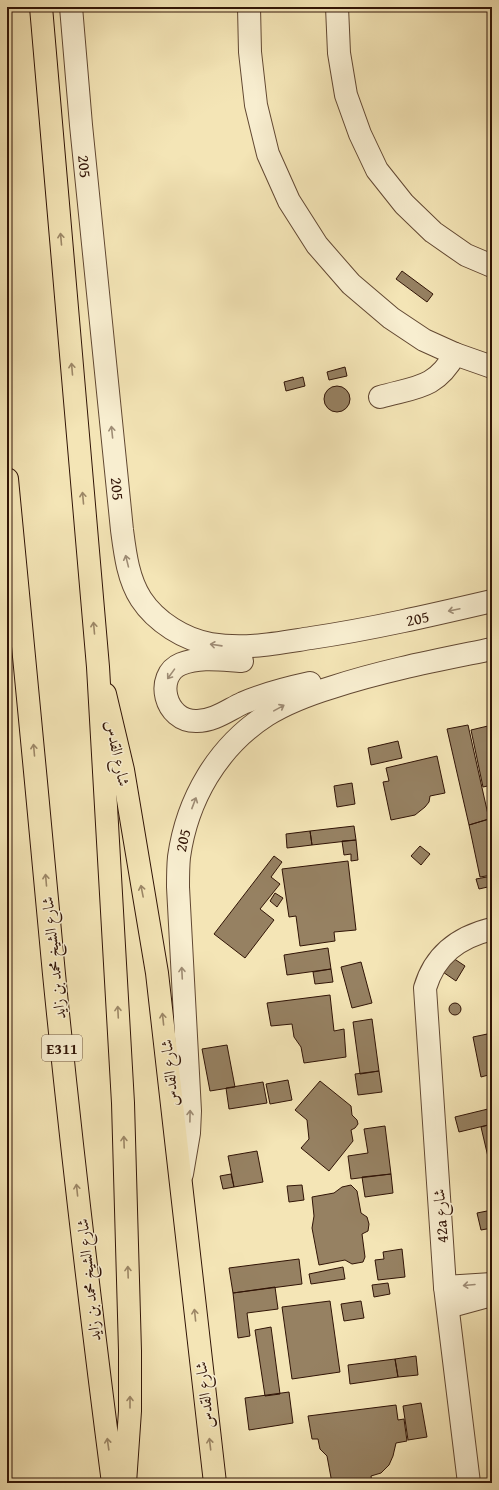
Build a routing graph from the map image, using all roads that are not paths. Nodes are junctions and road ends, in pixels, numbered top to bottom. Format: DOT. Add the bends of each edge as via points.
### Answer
graph roads {
  1 [pos="42,7"];
  2 [pos="71,7"];
  3 [pos="249,7"];
  4 [pos="337,7"];
  5 [pos="492,266"];
  6 [pos="455,354"];
  7 [pos="492,367"];
  8 [pos="380,397"];
  9 [pos="7,479"];
  10 [pos="492,601"];
  11 [pos="355,631"];
  12 [pos="492,649"];
  13 [pos="98,666"];
  14 [pos="364,677"];
  15 [pos="492,929"];
  16 [pos="180,1183"];
  17 [pos="492,1284"];
  18 [pos="492,1296"];
  19 [pos="447,1297"];
  20 [pos="113,1483"];
  21 [pos="124,1483"];
  22 [pos="215,1483"];
  23 [pos="469,1483"];
  13 -- 1 [label="main road, one-way"];
  11 -- 2 [label="street, 205, one-way" via="256,646 210,644 192,639 163,622 141,599 135,587 125,554 122,530"];
  3 -- 6 [label="street" via="250,52 256,106 268,154 289,201 317,245 351,284 391,318 424,340"];
  4 -- 5 [label="street" via="339,53 346,95 377,170 404,204 432,232 466,255"];
  6 -- 7 [label="street"];
  6 -- 8 [label="street" via="448,366 434,380 425,385"];
  20 -- 9 [label="main road, شارع الشيخ محمد بن زايد / E311, one-way" via="54,976"];
  10 -- 11 [label="street, 205, one-way"];
  11 -- 14 [label="street, one-way" via="265,658 244,661 192,660 180,664 172,671 166,682 168,704 185,720 198,721 290,687 326,680"];
  12 -- 14 [label="street, 205"];
  16 -- 13 [label="main road, شارع القدس, one-way" via="157,973 123,770"];
  21 -- 13 [label="main road, one-way" via="130,1411 130,1351 123,1111"];
  16 -- 14 [label="street, 205, one-way" via="189,1134 190,1111 178,887 179,858 191,810 200,787 214,764 246,730 266,715 292,701"];
  15 -- 19 [label="street, 42a شارع" via="470,936 444,953 429,974 425,988"];
  22 -- 16 [label="main road, شارع القدس, one-way"];
  17 -- 19 [label="street, one-way"];
  18 -- 19 [label="street"];
  19 -- 23 [label="street, 42a شارع"];
}
